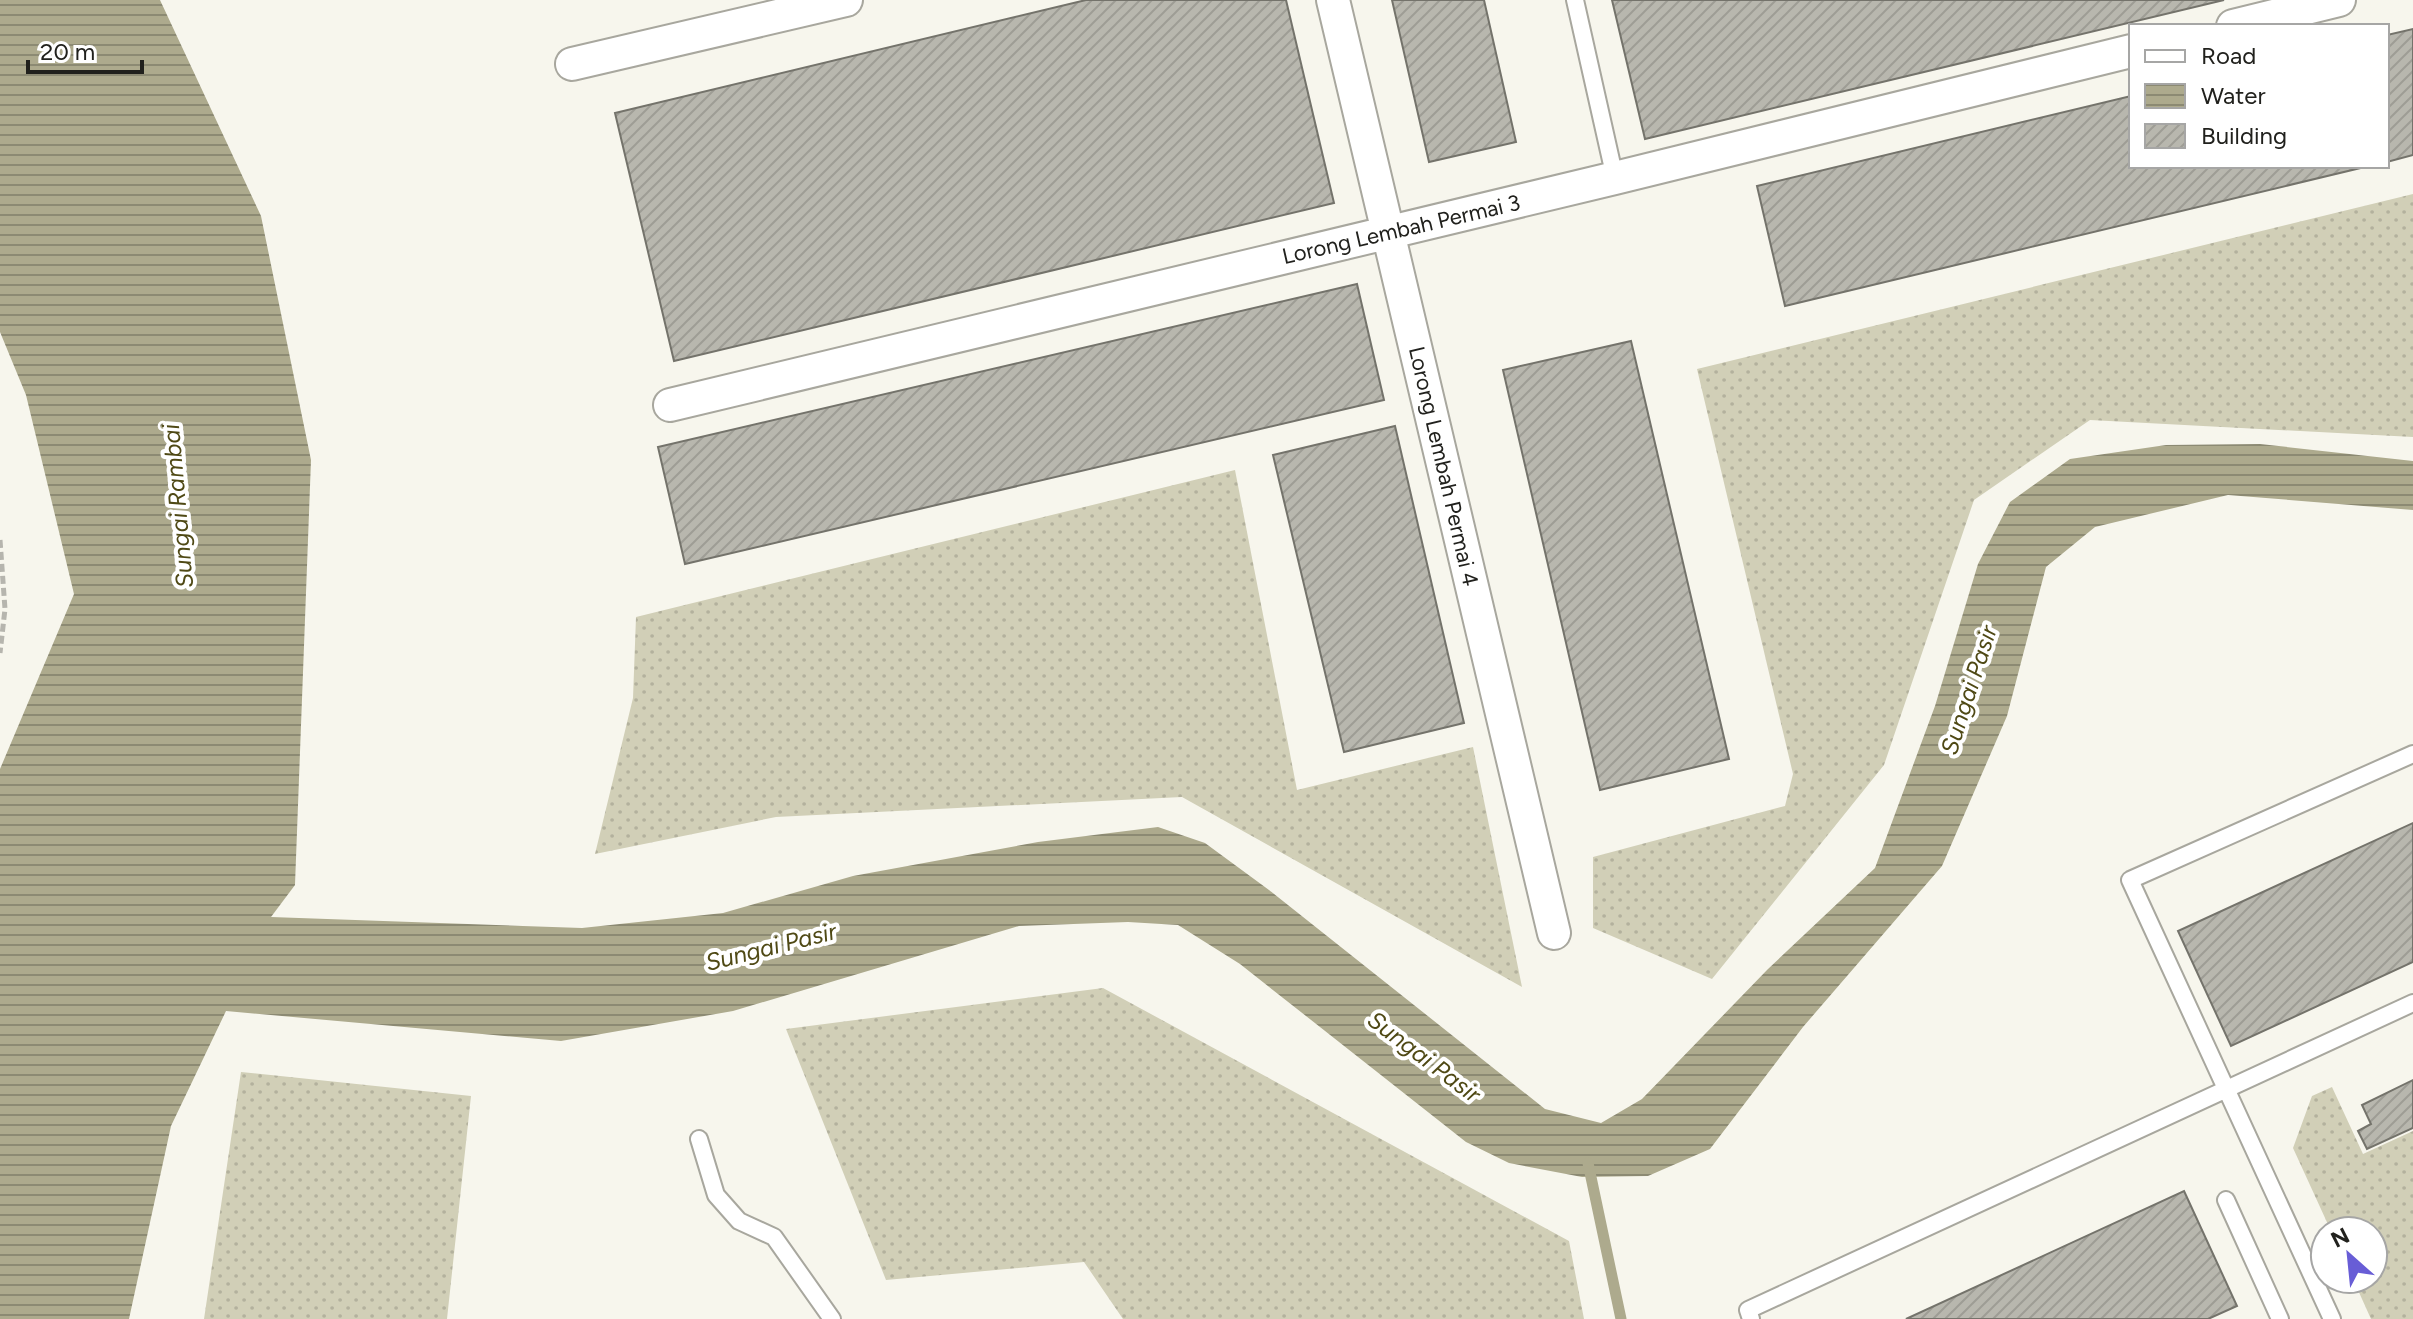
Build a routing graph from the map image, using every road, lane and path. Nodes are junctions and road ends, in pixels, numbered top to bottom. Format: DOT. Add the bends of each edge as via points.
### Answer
graph roads {
  1 [pos="846,0"];
  2 [pos="1333,0"];
  3 [pos="1575,0"];
  4 [pos="2339,0"];
  5 [pos="2241,24"];
  6 [pos="2129,51"];
  7 [pos="572,64"];
  8 [pos="1615,178"];
  9 [pos="1388,231"];
  10 [pos="670,405"];
  11 [pos="0,540"];
  12 [pos="0,653"];
  13 [pos="2413,754"];
  14 [pos="1554,933"];
  15 [pos="2413,1003"];
  16 [pos="2227,1089"];
  17 [pos="699,1139"];
  18 [pos="2226,1200"];
  19 [pos="2328,1318"];
  20 [pos="832,1319"];
  21 [pos="1751,1319"];
  22 [pos="2280,1319"];
  1 -- 7 [label="street"];
  2 -- 9 [label="street, Lorong Lembah Permai 4"];
  3 -- 8 [label="lane"];
  4 -- 5 [label="street"];
  6 -- 8 [label="street, Lorong Lembah Permai 3"];
  8 -- 9 [label="street, Lorong Lembah Permai 3"];
  9 -- 10 [label="street, Lorong Lembah Permai 3"];
  9 -- 14 [label="street, Lorong Lembah Permai 4"];
  11 -- 12 [label="path" via="5,609"];
  13 -- 16 [label="lane" via="2130,880"];
  15 -- 16 [label="lane"];
  16 -- 19 [label="lane"];
  16 -- 21 [label="lane" via="1748,1310"];
  17 -- 20 [label="lane" via="716,1195 739,1221 774,1237"];
  18 -- 22 [label="lane"];
}
